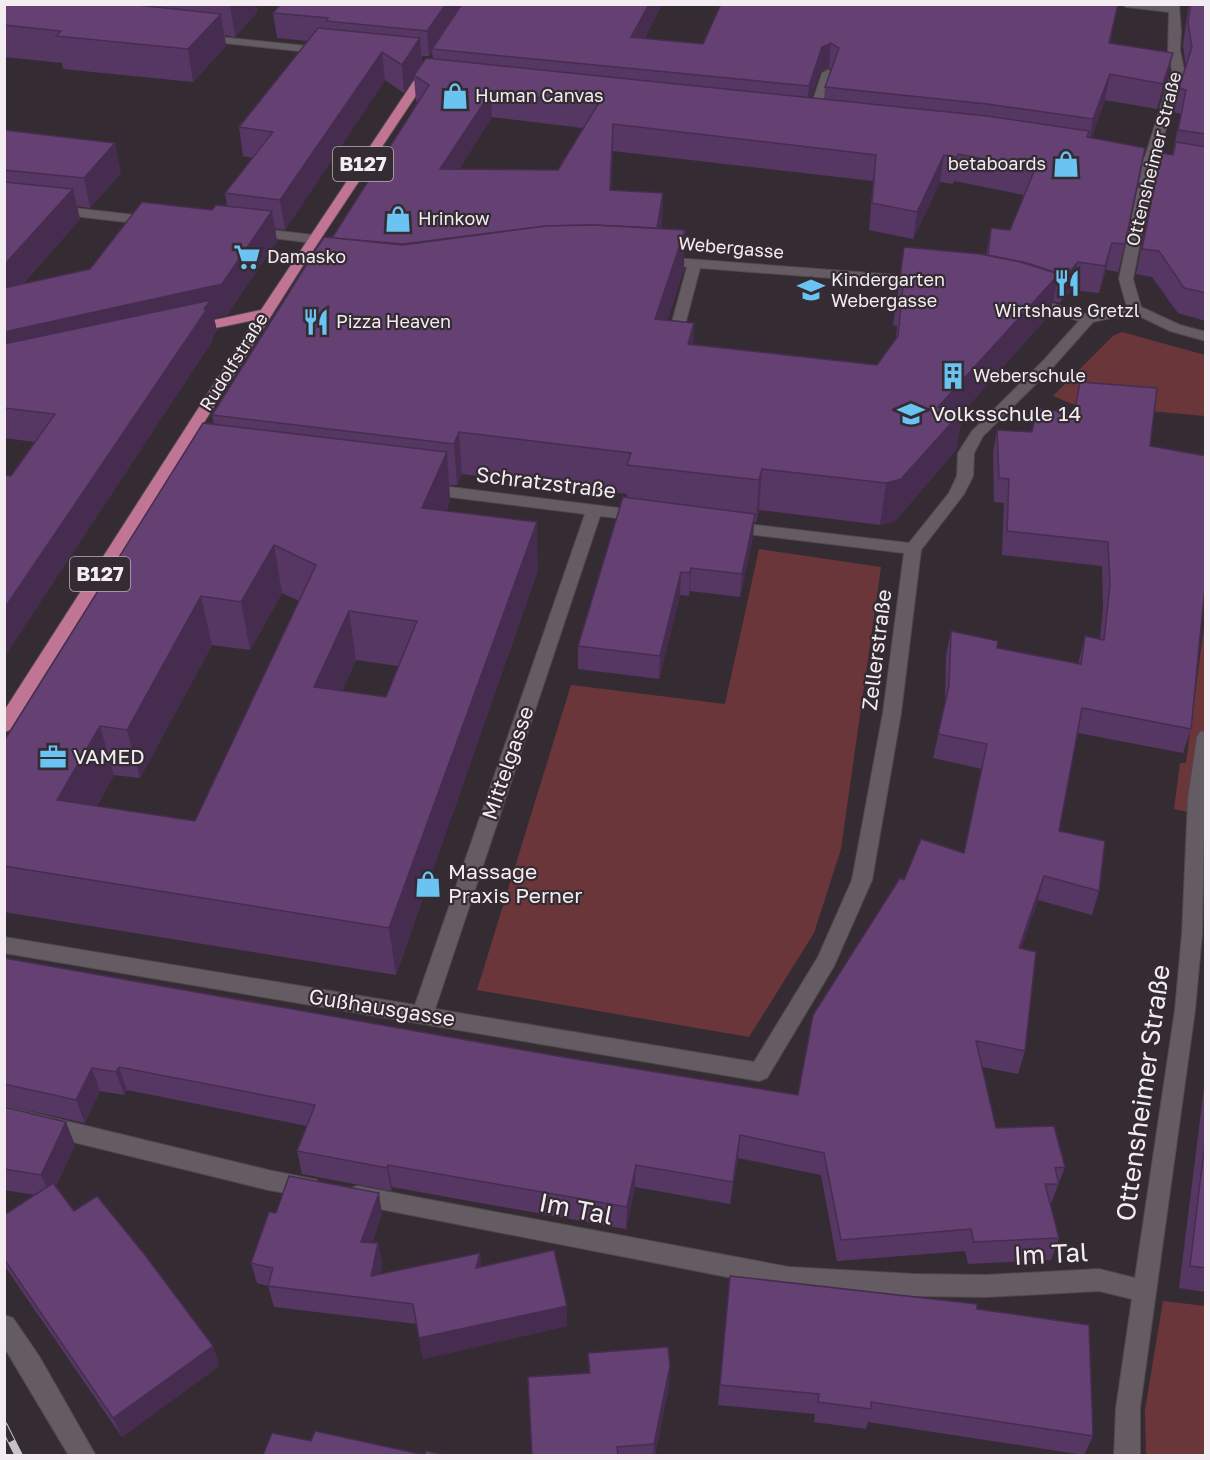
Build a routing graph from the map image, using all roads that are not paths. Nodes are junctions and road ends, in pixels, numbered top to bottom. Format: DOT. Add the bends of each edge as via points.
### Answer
graph roads {
  1 [pos="1125,4"];
  2 [pos="1174,7"];
  3 [pos="185,36"];
  4 [pos="340,52"];
  5 [pos="431,59"];
  6 [pos="828,73"];
  7 [pos="422,77"];
  8 [pos="439,79"];
  9 [pos="813,118"];
  10 [pos="1101,154"];
  11 [pos="1154,159"];
  12 [pos="4,204"];
  13 [pos="161,222"];
  14 [pos="243,231"];
  15 [pos="313,239"];
  16 [pos="650,261"];
  17 [pos="695,262"];
  18 [pos="295,267"];
  19 [pos="313,269"];
  20 [pos="936,282"];
  21 [pos="1016,296"];
  22 [pos="1134,309"];
  23 [pos="266,313"];
  24 [pos="1088,319"];
  25 [pos="176,333"];
  26 [pos="1206,337"];
  27 [pos="671,349"];
  28 [pos="173,458"];
  29 [pos="197,461"];
  30 [pos="416,488"];
  31 [pos="594,510"];
  32 [pos="654,517"];
  33 [pos="713,524"];
  34 [pos="913,549"];
  35 [pos="4,726"];
  36 [pos="1206,736"];
  37 [pos="1201,800"];
  38 [pos="4,945"];
  39 [pos="422,1015"];
  40 [pos="759,1072"];
  41 [pos="4,1115"];
  42 [pos="1145,1291"];
  43 [pos="4,1326"];
  44 [pos="83,1455"];
  45 [pos="1127,1455"];
  1 -- 2 [label="street"];
  2 -- 11 [label="street, Ottensheimer Straße" via="1178,70"];
  3 -- 4 [label="street"];
  5 -- 7 [label="main road, Rudolfstraße / B127"];
  6 -- 9 [label="street"];
  7 -- 8 [label="street"];
  7 -- 15 [label="main road, Rudolfstraße / B127"];
  10 -- 11 [label="street"];
  11 -- 22 [label="street, Ottensheimer Straße" via="1126,279"];
  12 -- 13 [label="street"];
  14 -- 15 [label="street"];
  15 -- 18 [label="main road, Rudolfstraße / B127"];
  16 -- 17 [label="street, Webergasse"];
  17 -- 20 [label="street, Webergasse"];
  17 -- 27 [label="street"];
  18 -- 19 [label="street"];
  18 -- 23 [label="main road, Rudolfstraße / B127"];
  21 -- 24 [label="street"];
  22 -- 24 [label="street"];
  22 -- 26 [label="street"];
  23 -- 25 [label="main road"];
  23 -- 28 [label="main road, Rudolfstraße / B127"];
  24 -- 34 [label="street" via="977,434 966,453 965,476 956,494"];
  28 -- 29 [label="street"];
  28 -- 35 [label="main road, Rudolfstraße / B127"];
  30 -- 31 [label="street, Schratzstraße"];
  31 -- 32 [label="street, Schratzstraße"];
  31 -- 39 [label="street, Mittelgasse"];
  33 -- 34 [label="street"];
  34 -- 40 [label="street, Zellerstraße" via="892,713 862,880 827,960"];
  36 -- 37 [label="street, Ottensheimer Straße"];
  37 -- 42 [label="street, Ottensheimer Straße" via="1185,1010"];
  38 -- 39 [label="street, Gußhausgasse"];
  39 -- 40 [label="street, Gußhausgasse"];
  41 -- 42 [label="street, Im Tal" via="256,1177 789,1278 913,1286 1099,1280"];
  42 -- 45 [label="street, Ottensheimer Straße" via="1128,1408"];
  43 -- 44 [label="street"];
}
